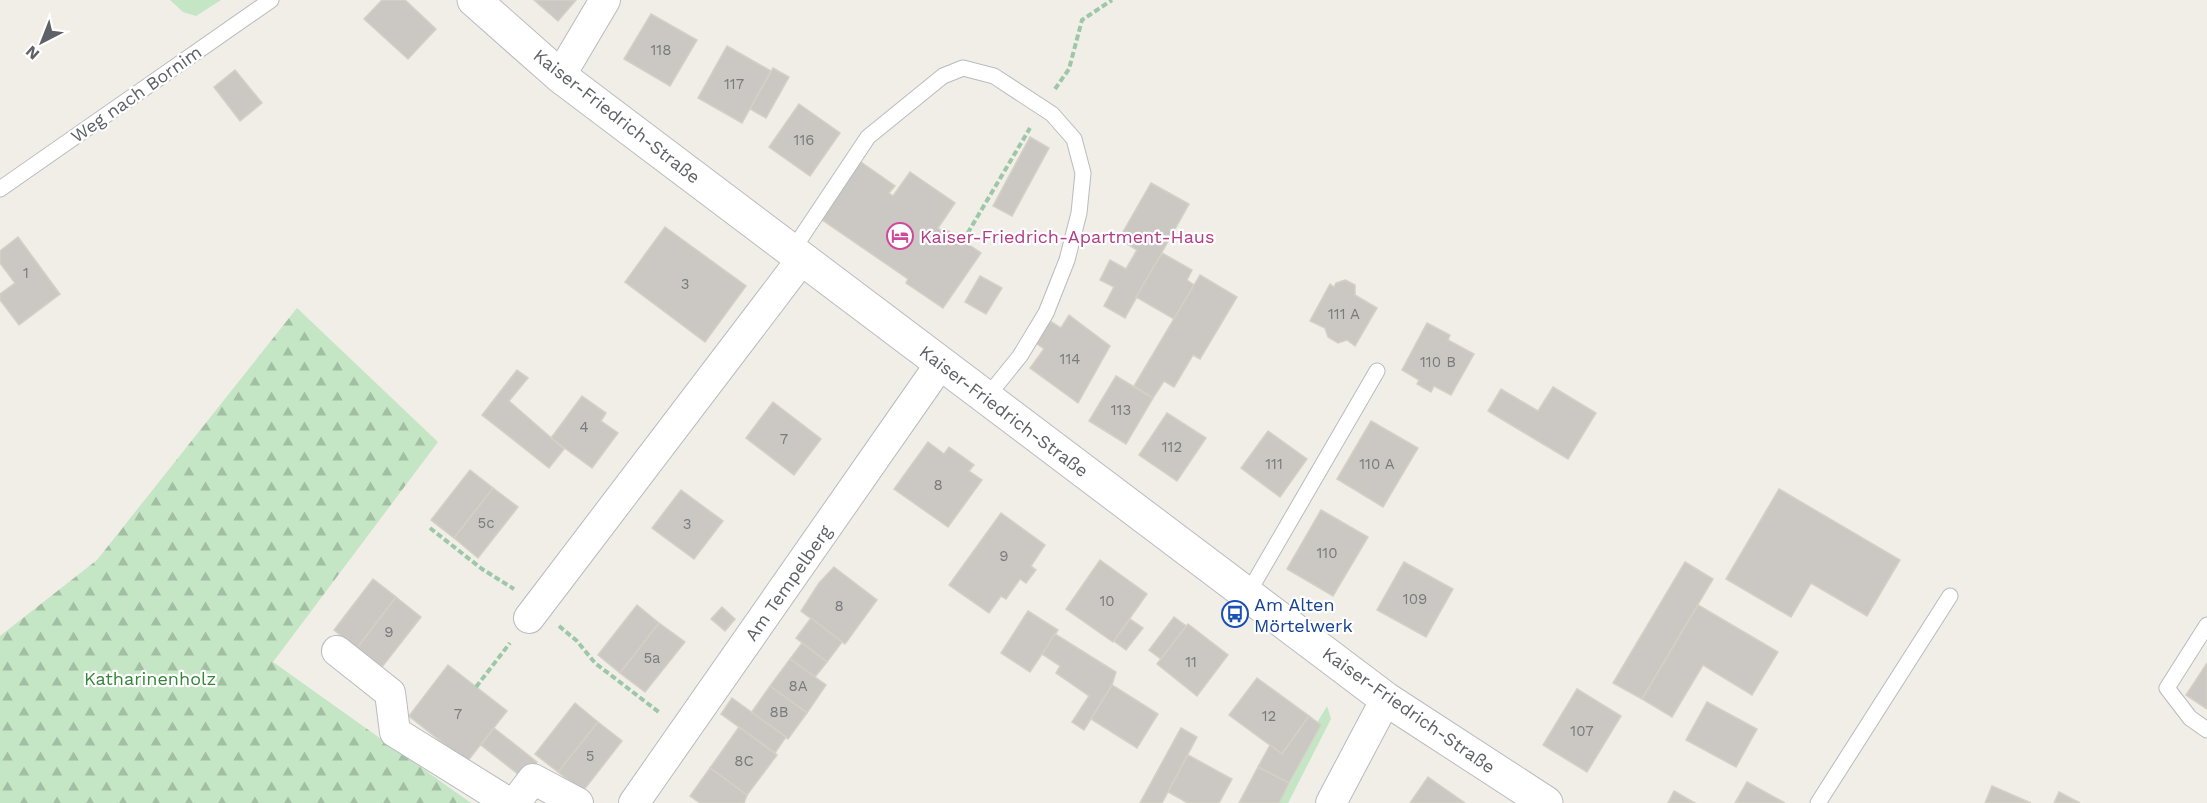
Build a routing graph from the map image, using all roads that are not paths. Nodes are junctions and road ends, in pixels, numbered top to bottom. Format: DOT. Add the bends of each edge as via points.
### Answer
graph roads {
  1 [pos="474,0"];
  2 [pos="605,0"];
  3 [pos="267,1"];
  4 [pos="560,76"];
  5 [pos="0,189"];
  6 [pos="797,255"];
  7 [pos="941,363"];
  8 [pos="1377,371"];
  9 [pos="986,398"];
  10 [pos="1247,595"];
  11 [pos="1950,596"];
  12 [pos="529,618"];
  13 [pos="2207,625"];
  14 [pos="337,651"];
  15 [pos="1386,699"];
  16 [pos="2207,730"];
  17 [pos="509,803"];
  18 [pos="515,803"];
  19 [pos="578,803"];
  20 [pos="634,803"];
  21 [pos="1331,803"];
  22 [pos="1546,803"];
  23 [pos="1818,803"];
  1 -- 4 [label="street, Kaiser-Friedrich-Straße"];
  2 -- 4 [label="street"];
  3 -- 5 [label="lane, Weg nach Bornim"];
  4 -- 6 [label="street, Kaiser-Friedrich-Straße"];
  6 -- 7 [label="street, Kaiser-Friedrich-Straße"];
  6 -- 9 [label="lane" via="868,137 943,76 963,68 994,76 1052,114 1074,139 1083,173 1079,213 1067,260 1046,313 1020,356"];
  6 -- 12 [label="street"];
  7 -- 9 [label="street, Kaiser-Friedrich-Straße"];
  7 -- 20 [label="street, Am Tempelberg"];
  8 -- 10 [label="lane"];
  9 -- 10 [label="street, Kaiser-Friedrich-Straße"];
  10 -- 15 [label="street, Kaiser-Friedrich-Straße"];
  11 -- 23 [label="lane"];
  13 -- 16 [label="lane" via="2167,688 2190,718"];
  14 -- 17 [label="street" via="390,693 395,732"];
  15 -- 21 [label="street"];
  15 -- 22 [label="street, Kaiser-Friedrich-Straße"];
  18 -- 19 [label="street" via="533,779"];
}
